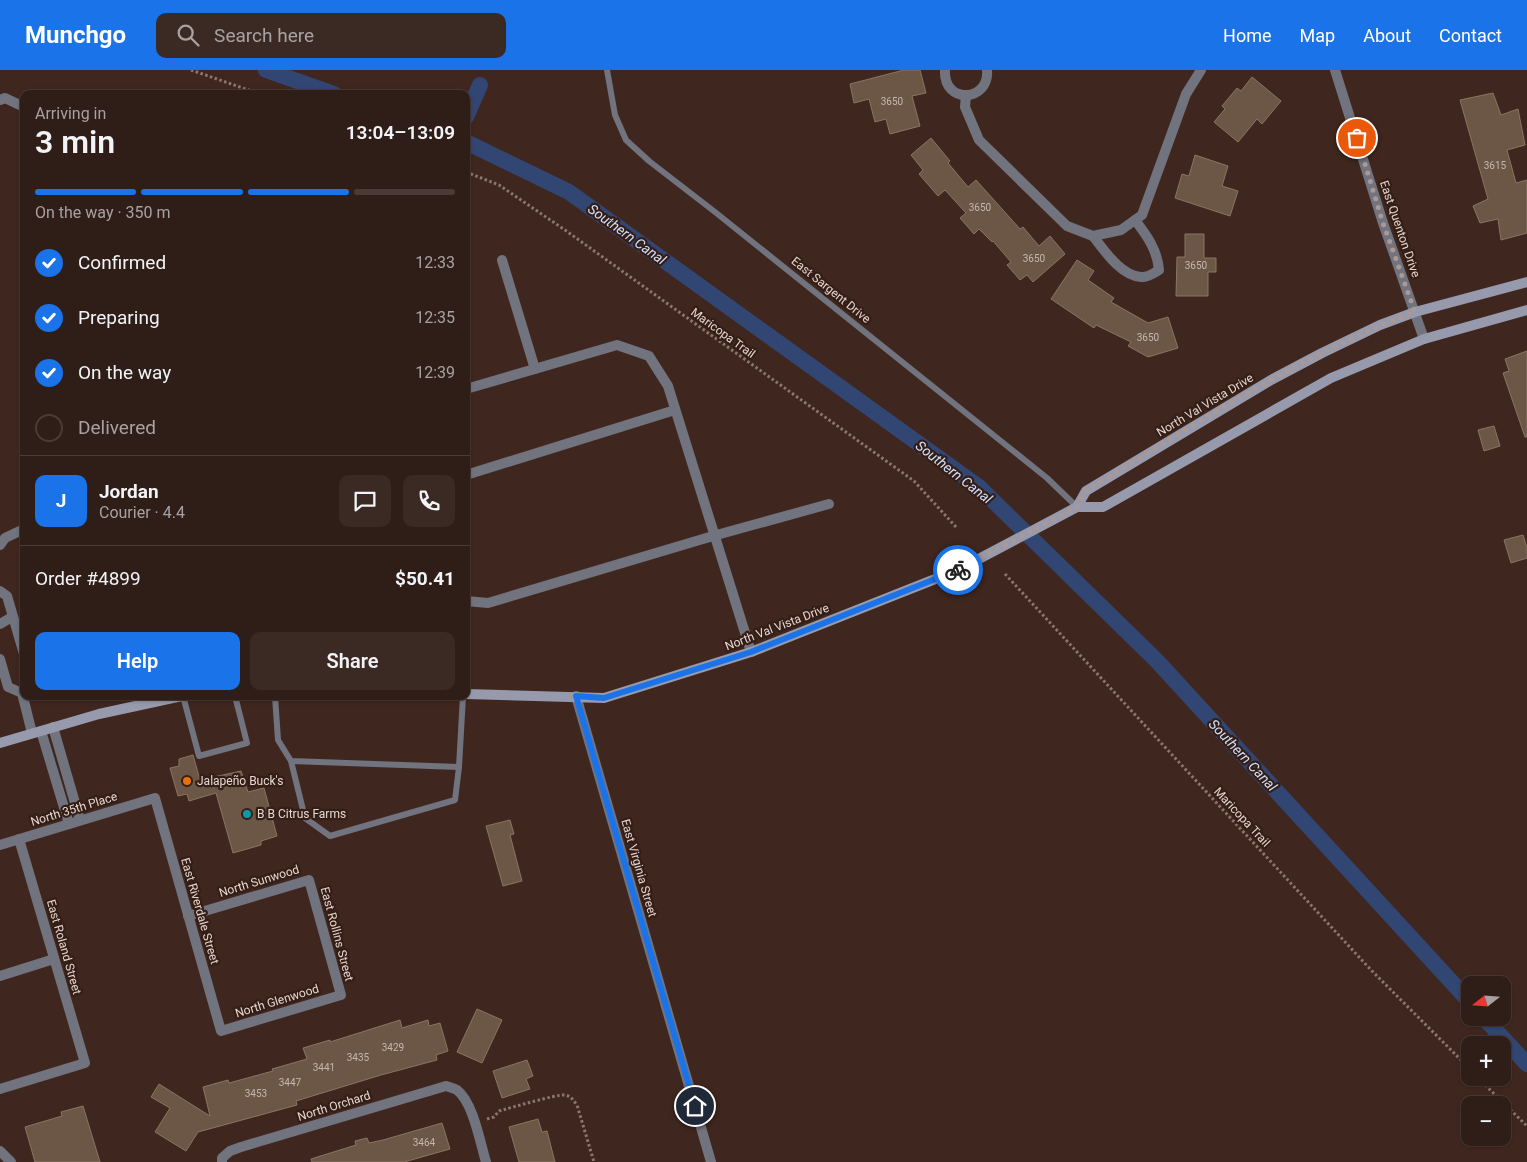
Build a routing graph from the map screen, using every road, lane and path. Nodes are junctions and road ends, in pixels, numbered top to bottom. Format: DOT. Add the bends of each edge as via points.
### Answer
graph roads {
  1 [pos="191,70"];
  2 [pos="606,70"];
  3 [pos="945,70"];
  4 [pos="987,70"];
  5 [pos="1201,70"];
  6 [pos="1336,70"];
  7 [pos="248,90"];
  8 [pos="966,95"];
  9 [pos="0,100"];
  10 [pos="20,106"];
  11 [pos="470,174"];
  12 [pos="1135,220"];
  13 [pos="1093,236"];
  14 [pos="502,260"];
  15 [pos="1527,282"];
  16 [pos="1527,310"];
  17 [pos="1415,312"];
  18 [pos="1424,339"];
  19 [pos="535,369"];
  20 [pos="470,388"];
  21 [pos="675,410"];
  22 [pos="470,474"];
  23 [pos="829,504"];
  24 [pos="1077,507"];
  25 [pos="956,527"];
  26 [pos="20,530"];
  27 [pos="713,536"];
  28 [pos="0,543"];
  29 [pos="1005,574"];
  30 [pos="0,590"];
  31 [pos="470,601"];
  32 [pos="12,617"];
  33 [pos="0,624"];
  34 [pos="20,642"];
  35 [pos="751,652"];
  36 [pos="0,659"];
  37 [pos="20,691"];
  38 [pos="470,695"];
  39 [pos="576,696"];
  40 [pos="26,700"];
  41 [pos="159,700"];
  42 [pos="183,700"];
  43 [pos="236,700"];
  44 [pos="275,700"];
  45 [pos="465,700"];
  46 [pos="53,727"];
  47 [pos="37,732"];
  48 [pos="0,742"];
  49 [pos="291,761"];
  50 [pos="459,767"];
  51 [pos="72,792"];
  52 [pos="60,795"];
  53 [pos="155,798"];
  54 [pos="80,820"];
  55 [pos="69,824"];
  56 [pos="19,839"];
  57 [pos="0,845"];
  58 [pos="309,880"];
  59 [pos="188,916"];
  60 [pos="54,959"];
  61 [pos="0,976"];
  62 [pos="341,996"];
  63 [pos="221,1031"];
  64 [pos="1461,1060"];
  65 [pos="1486,1086"];
  66 [pos="0,1089"];
  67 [pos="474,1123"];
  68 [pos="1527,1126"];
  69 [pos="0,1151"];
  70 [pos="222,1160"];
  71 [pos="11,1162"];
  72 [pos="486,1162"];
  73 [pos="594,1162"];
  74 [pos="711,1162"];
  1 -- 7 [label="path"];
  2 -- 24 [label="lane, East Sargent Drive" via="615,115 626,140 649,162 1047,478"];
  3 -- 8 [label="street" via="950,89"];
  4 -- 8 [label="street" via="982,88"];
  5 -- 12 [label="street" via="1186,94 1142,215"];
  6 -- 17 [label="street, East Quenton Drive" via="1383,223"];
  8 -- 13 [label="street" via="965,108 979,140 1067,226"];
  9 -- 10 [label="street" via="4,98"];
  11 -- 25 [label="path, Maricopa Trail" via="499,186 566,230 914,480"];
  12 -- 13 [label="street" via="1120,230"];
  12 -- 13 [label="street" via="1158,258 1159,270 1150,275 1141,278 1124,270 1111,261"];
  14 -- 19 [label="street"];
  15 -- 17 [label="main road, North Val Vista Drive"];
  16 -- 18 [label="main road, North Val Vista Drive"];
  17 -- 18 [label="street, East Quenton Drive"];
  17 -- 24 [label="main road, North Val Vista Drive" via="1364,333 1271,380 1086,491"];
  18 -- 24 [label="main road, North Val Vista Drive" via="1330,378 1104,507"];
  19 -- 20 [label="street"];
  19 -- 21 [label="street" via="617,344 649,356 668,386"];
  21 -- 22 [label="street"];
  21 -- 27 [label="street"];
  23 -- 27 [label="street"];
  24 -- 35 [label="main road, North Val Vista Drive" via="958,570"];
  26 -- 28 [label="street"];
  27 -- 31 [label="street" via="488,603"];
  27 -- 35 [label="street"];
  29 -- 64 [label="path, Maricopa Trail" via="1371,970"];
  30 -- 32 [label="street" via="7,596"];
  32 -- 33 [label="street"];
  32 -- 34 [label="street"];
  35 -- 39 [label="main road, North Val Vista Drive" via="604,698"];
  36 -- 37 [label="street" via="8,686"];
  38 -- 39 [label="main road, North Val Vista Drive"];
  39 -- 74 [label="street, East Virginia Street"];
  40 -- 47 [label="street"];
  41 -- 46 [label="main road"];
  42 -- 43 [label="lane" via="199,756 247,743"];
  44 -- 49 [label="lane" via="278,740"];
  45 -- 50 [label="lane"];
  46 -- 47 [label="main road"];
  46 -- 51 [label="street"];
  47 -- 48 [label="main road"];
  47 -- 52 [label="street"];
  49 -- 50 [label="lane"];
  49 -- 50 [label="lane" via="305,818 330,836 454,800"];
  51 -- 52 [label="street"];
  51 -- 54 [label="street"];
  52 -- 55 [label="street"];
  53 -- 54 [label="street, North 35th Place"];
  53 -- 59 [label="street, East Riverdale Street"];
  54 -- 55 [label="street, North 35th Place"];
  55 -- 56 [label="street, North 35th Place"];
  56 -- 57 [label="street, North 35th Place"];
  56 -- 60 [label="street, East Roland Street"];
  58 -- 59 [label="street, North Sunwood"];
  58 -- 62 [label="street, East Rollins Street"];
  59 -- 63 [label="street, East Riverdale Street"];
  60 -- 61 [label="street"];
  60 -- 66 [label="street, East Roland Street" via="85,1063"];
  62 -- 63 [label="street, North Glenwood"];
  65 -- 68 [label="path"];
  67 -- 70 [label="street, North Orchard" via="463,1096 446,1086 241,1147 230,1151"];
  67 -- 72 [label="street"];
  67 -- 73 [label="path" via="494,1117 499,1111 566,1095 579,1109"];
  69 -- 71 [label="street"];
}
